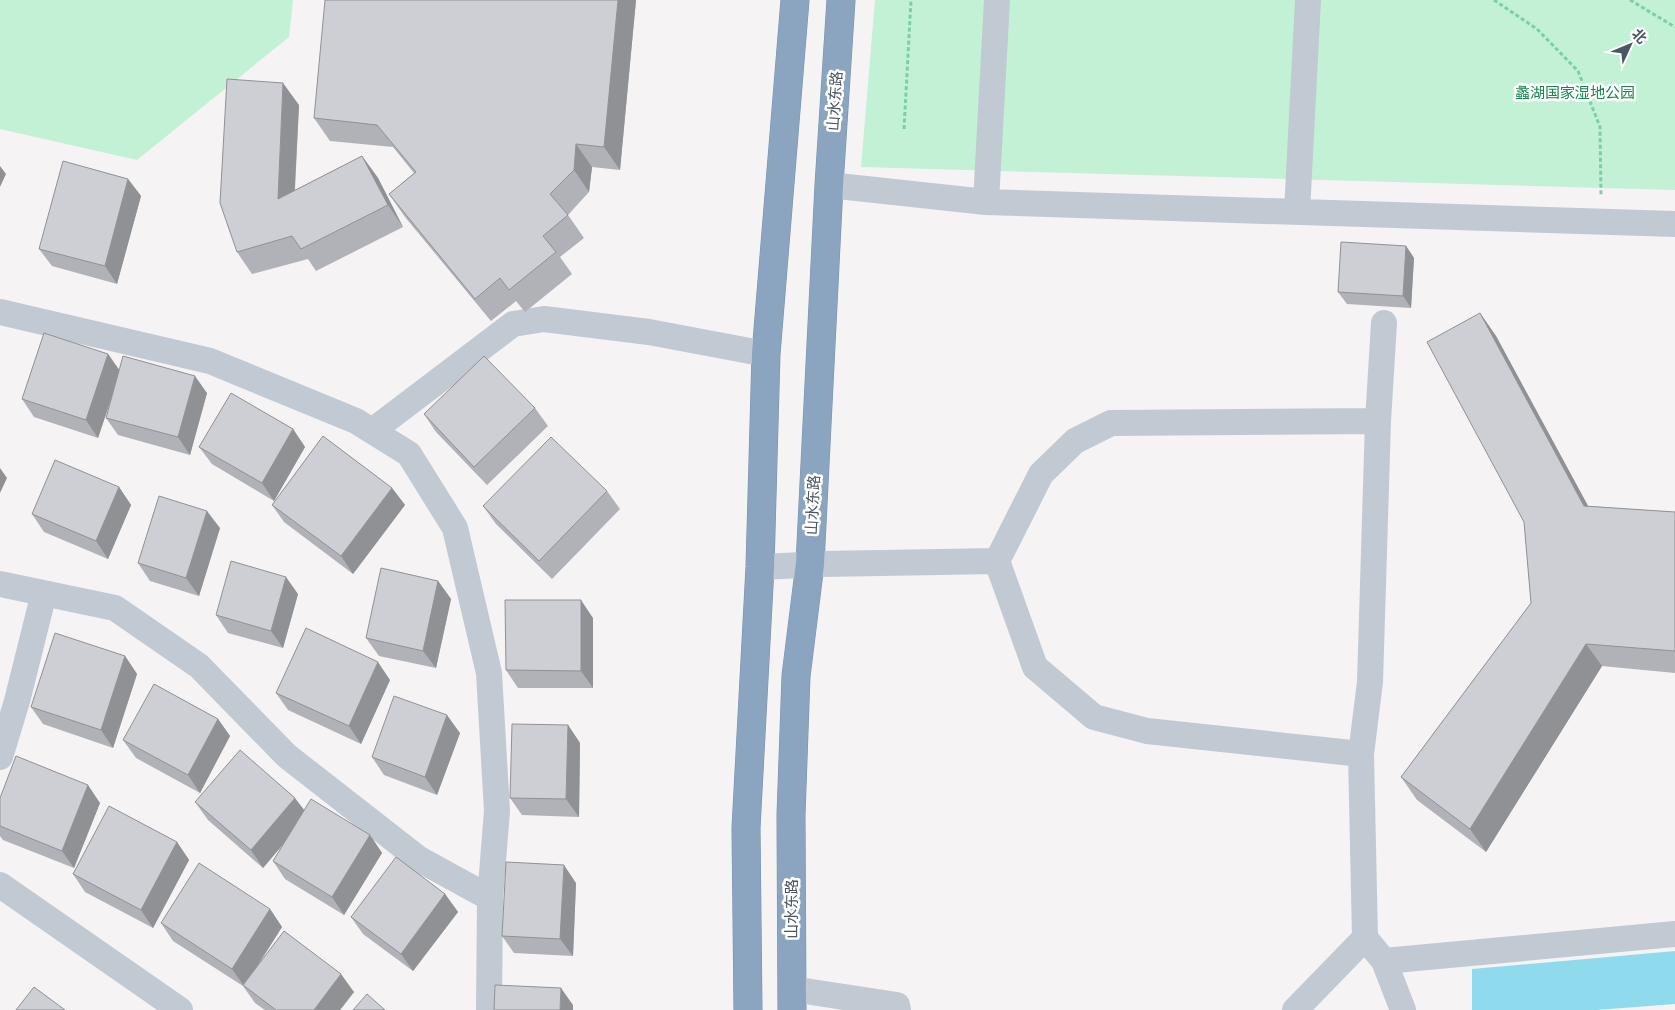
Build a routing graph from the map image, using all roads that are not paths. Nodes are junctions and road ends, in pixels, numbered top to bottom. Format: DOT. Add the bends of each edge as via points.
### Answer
graph roads {
  1 [pos="795,0"];
  2 [pos="842,0"];
  3 [pos="997,0"];
  4 [pos="1308,0"];
  5 [pos="829,185"];
  6 [pos="986,202"];
  7 [pos="1297,212"];
  8 [pos="1675,224"];
  9 [pos="0,312"];
  10 [pos="1384,323"];
  11 [pos="766,354"];
  12 [pos="1378,421"];
  13 [pos="372,431"];
  14 [pos="997,561"];
  15 [pos="810,564"];
  16 [pos="760,567"];
  17 [pos="0,584"];
  18 [pos="44,593"];
  19 [pos="1361,754"];
  20 [pos="0,757"];
  21 [pos="0,886"];
  22 [pos="490,898"];
  23 [pos="1675,934"];
  24 [pos="1365,938"];
  25 [pos="1384,961"];
  26 [pos="792,1000"];
  27 [pos="180,1010"];
  28 [pos="489,1010"];
  29 [pos="748,1010"];
  30 [pos="898,1010"];
  31 [pos="1295,1010"];
  32 [pos="1403,1010"];
  1 -- 11 [label="highway"];
  2 -- 5 [label="highway, 山水东路"];
  3 -- 6 [label="street"];
  4 -- 7 [label="street"];
  5 -- 6 [label="street"];
  5 -- 15 [label="highway, 山水东路"];
  6 -- 7 [label="street"];
  7 -- 8 [label="street"];
  9 -- 13 [label="street" via="210,361 356,421"];
  10 -- 12 [label="street"];
  11 -- 13 [label="street" via="649,332 544,320 513,324"];
  11 -- 16 [label="highway"];
  12 -- 14 [label="street" via="1112,423 1075,441 1040,474"];
  12 -- 19 [label="street" via="1370,682"];
  13 -- 22 [label="street" via="410,454 455,528 489,673 497,811"];
  14 -- 15 [label="street"];
  14 -- 19 [label="street" via="1035,667 1094,717 1147,731"];
  15 -- 16 [label="street"];
  15 -- 26 [label="highway, 山水东路" via="796,676 791,815"];
  16 -- 29 [label="highway" via="746,828"];
  17 -- 18 [label="street"];
  18 -- 20 [label="street"];
  18 -- 22 [label="street" via="114,608 199,666 287,756 419,859"];
  19 -- 24 [label="street"];
  21 -- 27 [label="street"];
  22 -- 28 [label="street"];
  23 -- 25 [label="street"];
  24 -- 25 [label="street"];
  24 -- 31 [label="street"];
  25 -- 32 [label="street"];
  26 -- 30 [label="street" via="897,1005"];
}
